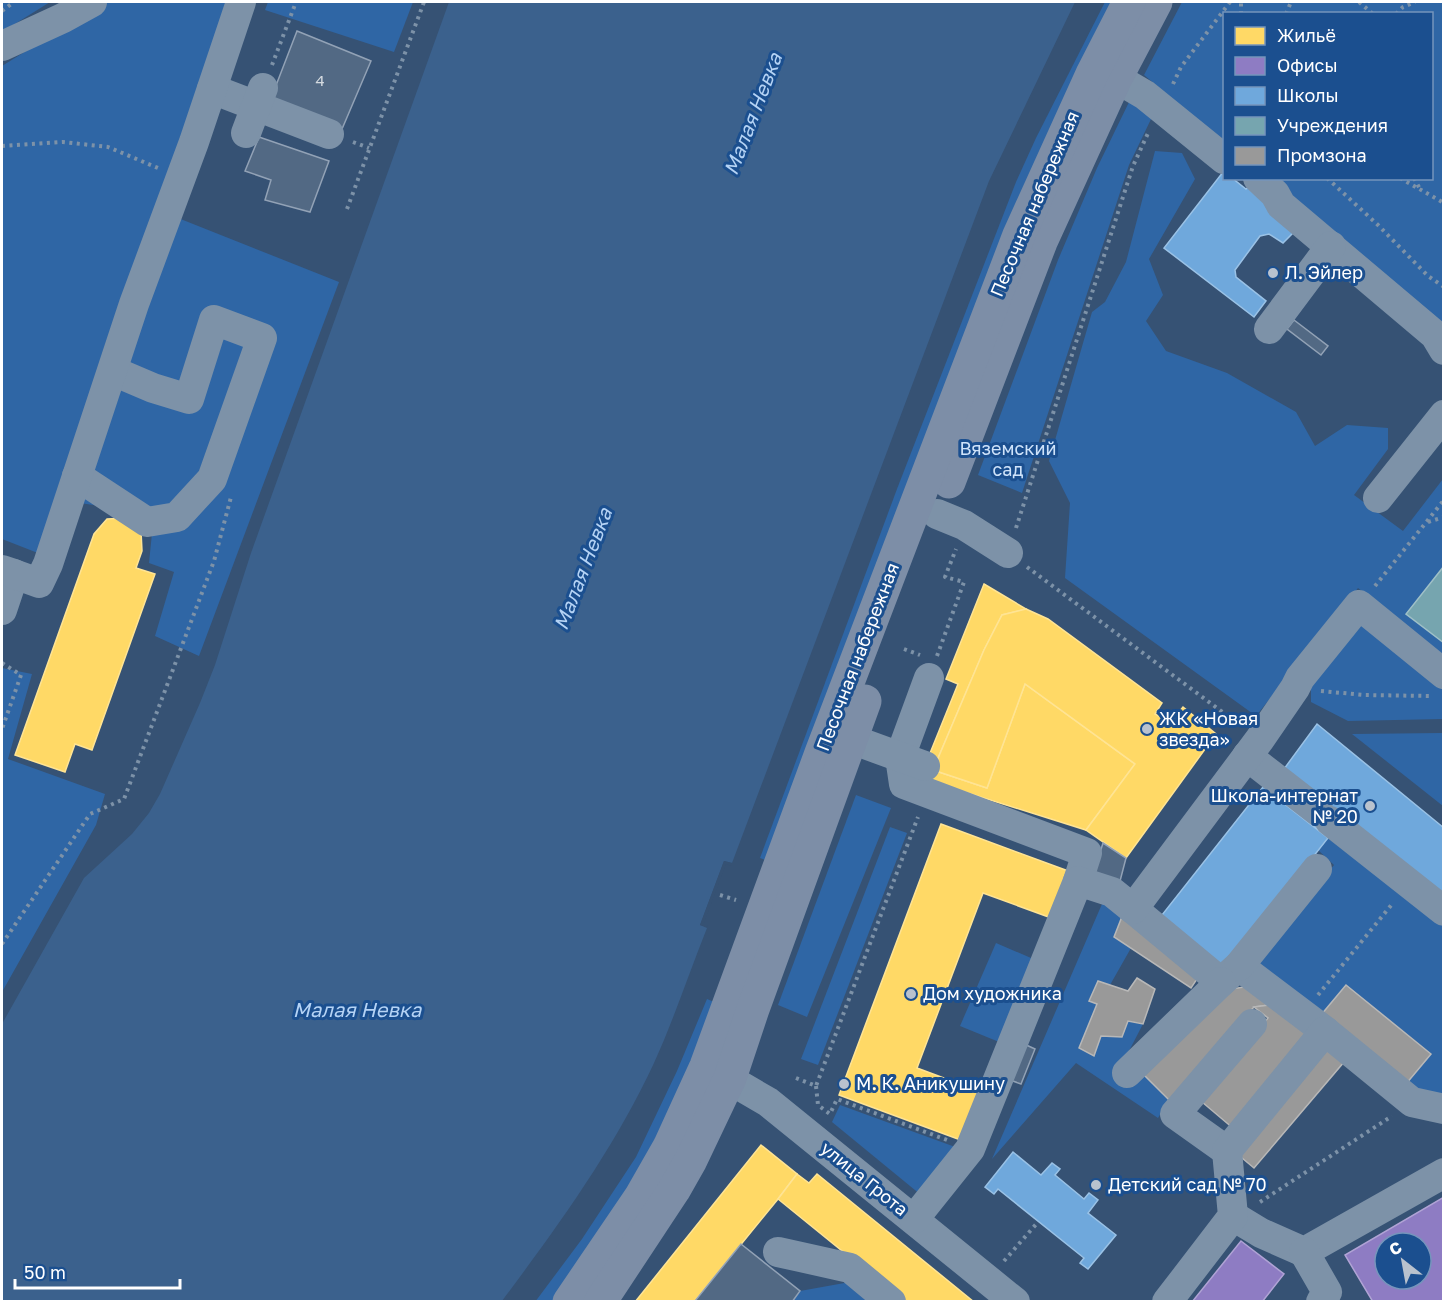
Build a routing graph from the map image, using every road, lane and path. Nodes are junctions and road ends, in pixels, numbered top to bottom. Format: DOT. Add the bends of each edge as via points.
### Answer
graph roads {
  1 [pos="14,2"];
  2 [pos="92,2"];
  3 [pos="241,2"];
  4 [pos="296,2"];
  5 [pos="424,2"];
  6 [pos="1129,2"];
  7 [pos="1156,2"];
  8 [pos="1230,2"];
  9 [pos="1359,2"];
  10 [pos="1415,2"];
  11 [pos="2,11"];
  12 [pos="1371,12"];
  13 [pos="1398,12"];
  14 [pos="2,46"];
  15 [pos="1116,78"];
  16 [pos="212,89"];
  17 [pos="1160,108"];
  18 [pos="255,109"];
  19 [pos="329,134"];
  20 [pos="2,147"];
  21 [pos="1223,158"];
  22 [pos="181,178"];
  23 [pos="1260,180"];
  24 [pos="1329,180"];
  25 [pos="1403,180"];
  26 [pos="1415,180"];
  27 [pos="1421,191"];
  28 [pos="1443,203"];
  29 [pos="347,209"];
  30 [pos="1331,246"];
  31 [pos="1443,287"];
  32 [pos="1269,329"];
  33 [pos="1443,350"];
  34 [pos="114,371"];
  35 [pos="189,399"];
  36 [pos="236,411"];
  37 [pos="1443,415"];
  38 [pos="77,476"];
  39 [pos="232,495"];
  40 [pos="1378,498"];
  41 [pos="1443,500"];
  42 [pos="1443,517"];
  43 [pos="950,520"];
  44 [pos="1427,523"];
  45 [pos="1008,553"];
  46 [pos="8,572"];
  47 [pos="1359,605"];
  48 [pos="2,610"];
  49 [pos="2,663"];
  50 [pos="929,678"];
  51 [pos="1438,685"];
  52 [pos="1295,688"];
  53 [pos="2,729"];
  54 [pos="850,740"];
  55 [pos="1254,748"];
  56 [pos="912,761"];
  57 [pos="919,815"];
  58 [pos="1317,869"];
  59 [pos="1078,881"];
  60 [pos="1409,884"];
  61 [pos="720,895"];
  62 [pos="736,900"];
  63 [pos="1133,909"];
  64 [pos="1443,911"];
  65 [pos="2,944"];
  66 [pos="1230,974"];
  67 [pos="1313,1023"];
  68 [pos="1252,1024"];
  69 [pos="718,1072"];
  70 [pos="1127,1073"];
  71 [pos="796,1078"];
  72 [pos="816,1086"];
  73 [pos="1412,1102"];
  74 [pos="1443,1110"];
  75 [pos="970,1149"];
  76 [pos="1227,1151"];
  77 [pos="1443,1173"];
  78 [pos="1233,1216"];
  79 [pos="914,1219"];
  80 [pos="1038,1222"];
  81 [pos="778,1252"];
  82 [pos="1304,1252"];
  83 [pos="1000,1267"];
  84 [pos="569,1302"];
  85 [pos="600,1302"];
  86 [pos="891,1302"];
  87 [pos="1015,1302"];
  88 [pos="1167,1302"];
  89 [pos="1321,1302"];
  1 -- 11 [label="path"];
  2 -- 14 [label="street"];
  3 -- 16 [label="street"];
  4 -- 18 [label="path"];
  5 -- 29 [label="path"];
  6 -- 69 [label="main road, Песочная набережная" via="1019,235 821,753"];
  7 -- 15 [label="main road, Песочная набережная"];
  8 -- 17 [label="path" via="1181,67"];
  9 -- 12 [label="path"];
  10 -- 13 [label="path"];
  15 -- 17 [label="street"];
  15 -- 43 [label="main road, Песочная набережная" via="1041,242"];
  16 -- 18 [label="street"];
  16 -- 22 [label="street"];
  17 -- 21 [label="street"];
  17 -- 45 [label="path" via="1133,166"];
  18 -- 19 [label="street"];
  20 -- 22 [label="path" via="63,142 108,147"];
  22 -- 34 [label="street" via="134,304"];
  23 -- 30 [label="street" via="1281,205"];
  24 -- 31 [label="path"];
  25 -- 27 [label="path"];
  26 -- 27 [label="path"];
  27 -- 28 [label="path"];
  30 -- 32 [label="street"];
  30 -- 33 [label="street" via="1435,335"];
  34 -- 35 [label="street"];
  34 -- 38 [label="street"];
  35 -- 36 [label="street"];
  35 -- 36 [label="street" via="214,320 262,338"];
  36 -- 38 [label="street" via="212,478 177,517 147,522"];
  37 -- 40 [label="street"];
  38 -- 46 [label="street" via="39,583"];
  39 -- 65 [label="path" via="214,561 124,799 90,814"];
  41 -- 44 [label="path"];
  42 -- 44 [label="path"];
  43 -- 45 [label="street"];
  43 -- 50 [label="path" via="945,577 964,582"];
  43 -- 54 [label="main road, Песочная набережная"];
  44 -- 47 [label="path"];
  45 -- 55 [label="path"];
  46 -- 48 [label="street"];
  47 -- 51 [label="street"];
  47 -- 52 [label="street"];
  49 -- 53 [label="path" via="21,675"];
  50 -- 56 [label="street"];
  51 -- 52 [label="path" via="1364,695"];
  52 -- 55 [label="street"];
  54 -- 56 [label="street"];
  54 -- 69 [label="main road, Песочная набережная"];
  55 -- 60 [label="street" via="1325,816"];
  55 -- 63 [label="street"];
  56 -- 59 [label="street" via="904,784 1087,853"];
  57 -- 72 [label="path"];
  58 -- 66 [label="street"];
  59 -- 63 [label="street" via="1112,892"];
  59 -- 75 [label="street"];
  60 -- 64 [label="street"];
  60 -- 67 [label="path"];
  61 -- 62 [label="path"];
  63 -- 66 [label="street"];
  66 -- 67 [label="street"];
  66 -- 70 [label="street"];
  67 -- 73 [label="street"];
  67 -- 76 [label="street"];
  68 -- 76 [label="street" via="1175,1114"];
  69 -- 79 [label="street, улица Грота" via="768,1102"];
  69 -- 84 [label="main road, Песочная набережная"];
  69 -- 85 [label="main road, Песочная набережная" via="691,1160"];
  71 -- 72 [label="path"];
  72 -- 75 [label="path" via="818,1105 830,1114 837,1099"];
  73 -- 74 [label="street"];
  73 -- 78 [label="path" via="1271,1197"];
  75 -- 79 [label="street"];
  76 -- 78 [label="street"];
  77 -- 82 [label="street"];
  78 -- 82 [label="street"];
  78 -- 88 [label="street"];
  79 -- 87 [label="street, улица Грота"];
  80 -- 83 [label="path"];
  81 -- 86 [label="street" via="850,1268"];
  82 -- 89 [label="street" via="1327,1292"];
}
